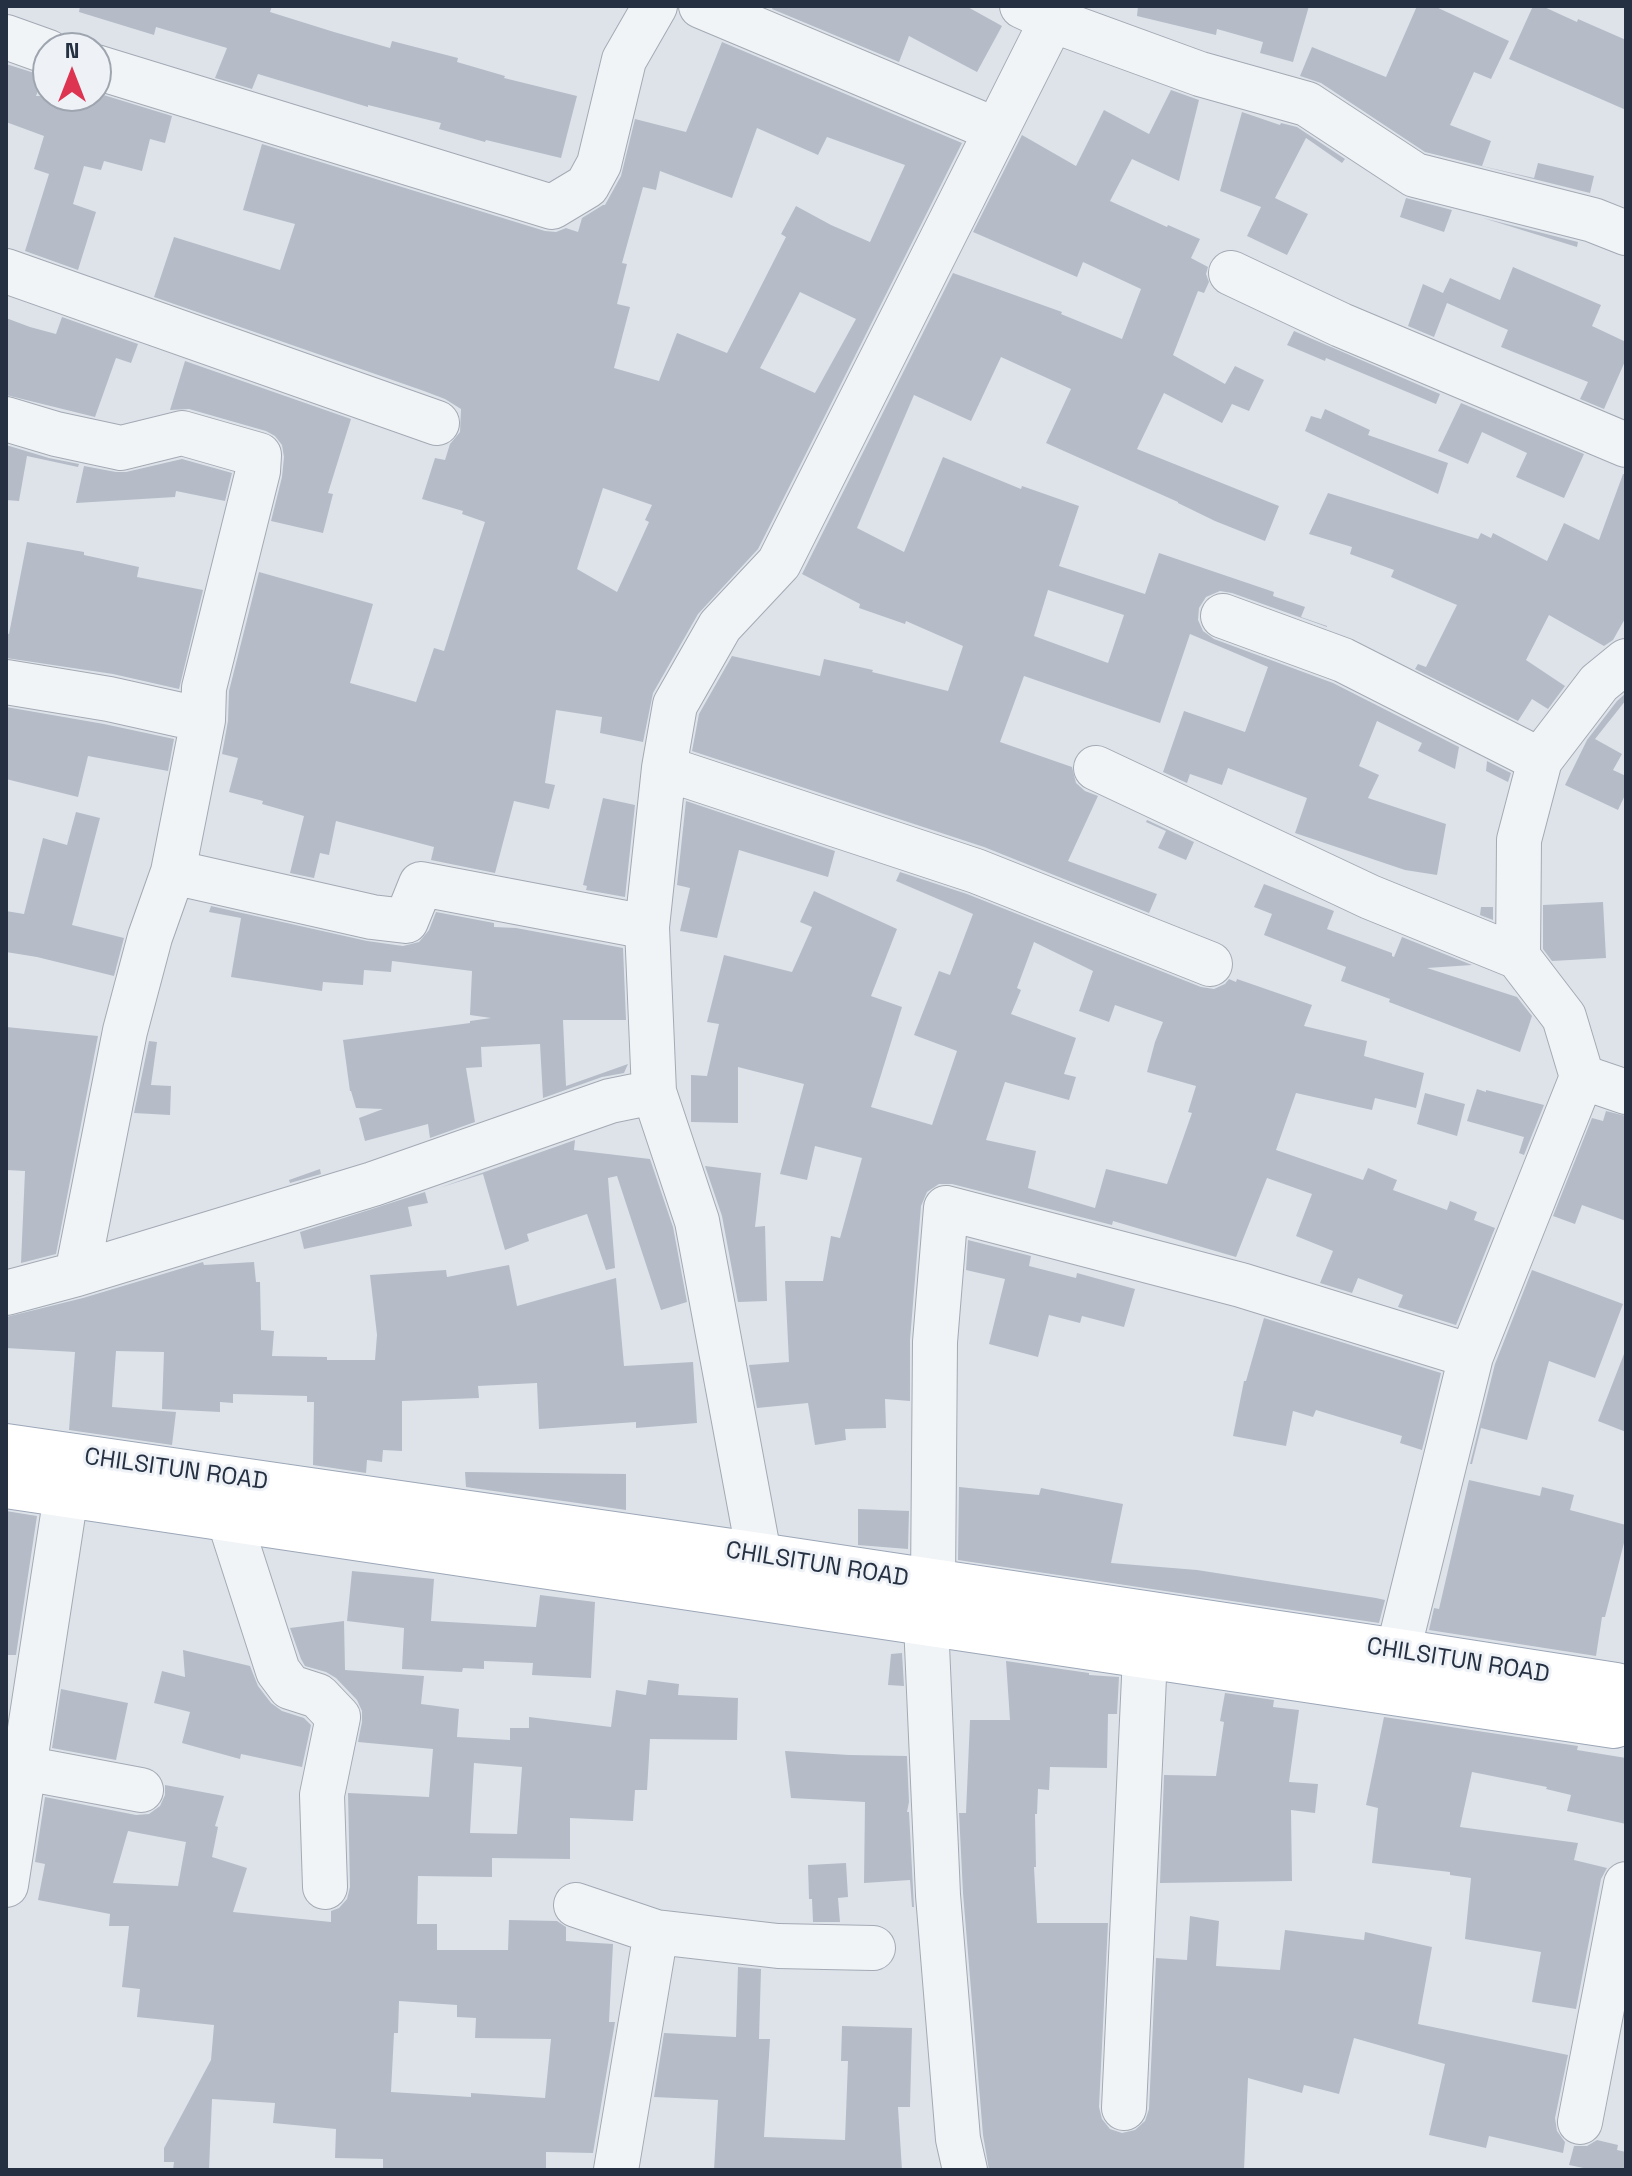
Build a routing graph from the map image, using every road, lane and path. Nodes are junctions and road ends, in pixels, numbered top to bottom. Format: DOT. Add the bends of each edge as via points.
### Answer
graph roads {
  1 [pos="655,6"];
  2 [pos="701,6"];
  3 [pos="1044,11"];
  4 [pos="6,37"];
  5 [pos="32,46"];
  6 [pos="112,72"];
  7 [pos="996,130"];
  8 [pos="1626,233"];
  9 [pos="6,271"];
  10 [pos="1231,273"];
  11 [pos="6,419"];
  12 [pos="437,423"];
  13 [pos="1626,445"];
  14 [pos="1223,616"];
  15 [pos="1626,661"];
  16 [pos="6,682"];
  17 [pos="203,720"];
  18 [pos="1540,760"];
  19 [pos="664,768"];
  20 [pos="1096,768"];
  21 [pos="173,872"];
  22 [pos="647,927"];
  23 [pos="1518,957"];
  24 [pos="1210,964"];
  25 [pos="1582,1077"];
  26 [pos="654,1092"];
  27 [pos="1626,1092"];
  28 [pos="77,1274"];
  29 [pos="6,1293"];
  30 [pos="1471,1356"];
  31 [pos="6,1446"];
  32 [pos="6,1486"];
  33 [pos="66,1495"];
  34 [pos="229,1519"];
  35 [pos="759,1555"];
  36 [pos="930,1603"];
  37 [pos="1398,1651"];
  38 [pos="1145,1656"];
  39 [pos="1626,1691"];
  40 [pos="1626,1722"];
  41 [pos="24,1768"];
  42 [pos="141,1790"];
  43 [pos="10,1836"];
  44 [pos="1626,1884"];
  45 [pos="6,1885"];
  46 [pos="325,1887"];
  47 [pos="576,1905"];
  48 [pos="656,1932"];
  49 [pos="873,1948"];
  50 [pos="1124,2108"];
  51 [pos="1580,2122"];
  52 [pos="616,2170"];
  53 [pos="965,2170"];
  1 -- 6 [label="street" via="624,60 599,164 587,186 552,207"];
  2 -- 7 [label="street"];
  3 -- 7 [label="street"];
  3 -- 8 [label="street" via="1200,74 1307,104 1415,175"];
  4 -- 5 [label="street"];
  7 -- 19 [label="street" via="779,563 720,626 675,705"];
  9 -- 12 [label="street"];
  10 -- 13 [label="street"];
  11 -- 17 [label="street" via="121,448 182,433 259,455 204,688"];
  14 -- 18 [label="street" via="1343,660"];
  15 -- 18 [label="street" via="1599,683"];
  16 -- 17 [label="street"];
  17 -- 21 [label="street"];
  18 -- 23 [label="street" via="1519,840"];
  19 -- 22 [label="street"];
  19 -- 24 [label="street" via="976,871"];
  20 -- 23 [label="street" via="1370,897"];
  21 -- 22 [label="street" via="406,921 421,884"];
  21 -- 28 [label="street" via="125,1031"];
  22 -- 26 [label="street"];
  23 -- 25 [label="street" via="1564,1017"];
  25 -- 27 [label="street"];
  25 -- 30 [label="street"];
  26 -- 28 [label="street" via="610,1101 373,1184"];
  26 -- 35 [label="street" via="697,1221"];
  28 -- 29 [label="street"];
  30 -- 36 [label="street" via="1241,1285 946,1208 935,1342"];
  30 -- 37 [label="street"];
  31 -- 35 [label="main road, CHILSITUN ROAD"];
  32 -- 33 [label="main road, CHILSITUN ROAD"];
  33 -- 34 [label="main road, CHILSITUN ROAD"];
  33 -- 41 [label="street"];
  34 -- 36 [label="main road, CHILSITUN ROAD"];
  34 -- 46 [label="street" via="278,1671 290,1687 318,1696 338,1717 322,1795"];
  35 -- 36 [label="main road, CHILSITUN ROAD"];
  36 -- 37 [label="main road, CHILSITUN ROAD"];
  36 -- 38 [label="main road, CHILSITUN ROAD"];
  36 -- 53 [label="street" via="938,1895"];
  37 -- 39 [label="main road, CHILSITUN ROAD" via="1616,1685"];
  38 -- 40 [label="main road, CHILSITUN ROAD" via="1614,1726"];
  38 -- 50 [label="street"];
  41 -- 42 [label="street"];
  41 -- 43 [label="street"];
  43 -- 45 [label="street"];
  44 -- 51 [label="street"];
  47 -- 48 [label="street"];
  48 -- 49 [label="street" via="778,1946"];
  48 -- 52 [label="street"];
}
